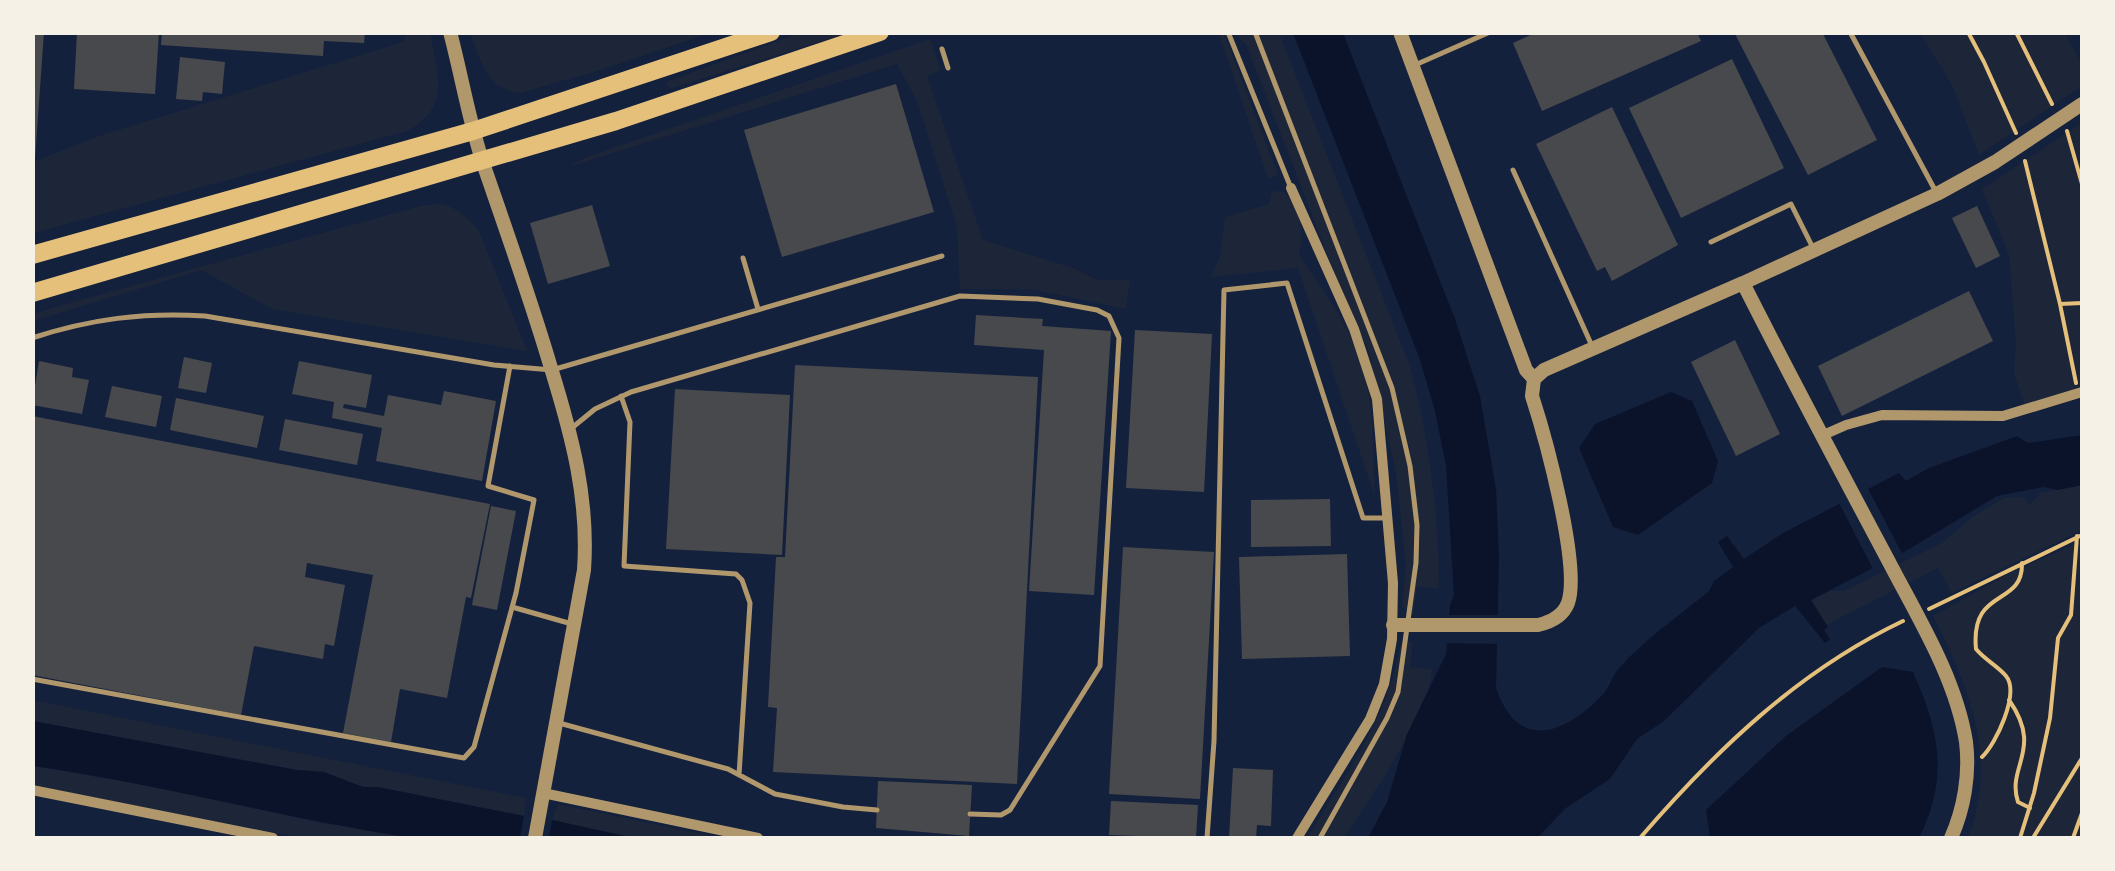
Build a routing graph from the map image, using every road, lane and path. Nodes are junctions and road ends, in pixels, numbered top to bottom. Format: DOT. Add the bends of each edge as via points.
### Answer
graph roads {
  1 [pos="450,32"];
  2 [pos="771,32"];
  3 [pos="880,32"];
  4 [pos="1228,32"];
  5 [pos="1400,32"];
  6 [pos="1490,32"];
  7 [pos="1850,32"];
  8 [pos="1968,32"];
  9 [pos="2016,32"];
  10 [pos="1256,33"];
  11 [pos="942,50"];
  12 [pos="1412,66"];
  13 [pos="948,68"];
  14 [pos="2082,104"];
  15 [pos="2054,108"];
  16 [pos="2014,127"];
  17 [pos="2066,130"];
  18 [pos="473,131"];
  19 [pos="482,162"];
  20 [pos="2027,166"];
  21 [pos="1513,170"];
  22 [pos="2082,184"];
  23 [pos="1291,188"];
  24 [pos="1937,194"];
  25 [pos="1711,242"];
  26 [pos="1814,250"];
  27 [pos="32,254"];
  28 [pos="942,256"];
  29 [pos="743,258"];
  30 [pos="1743,283"];
  31 [pos="32,293"];
  32 [pos="2082,303"];
  33 [pos="2060,304"];
  34 [pos="758,310"];
  35 [pos="32,338"];
  36 [pos="1593,348"];
  37 [pos="510,366"];
  38 [pos="552,370"];
  39 [pos="1534,379"];
  40 [pos="2080,393"];
  41 [pos="621,396"];
  42 [pos="570,430"];
  43 [pos="1821,436"];
  44 [pos="1385,518"];
  45 [pos="2080,535"];
  46 [pos="2022,563"];
  47 [pos="512,607"];
  48 [pos="1915,616"];
  49 [pos="574,624"];
  50 [pos="1404,626"];
  51 [pos="32,679"];
  52 [pos="2009,700"];
  53 [pos="556,722"];
  54 [pos="2082,758"];
  55 [pos="1978,760"];
  56 [pos="740,775"];
  57 [pos="32,790"];
  58 [pos="543,792"];
  59 [pos="2030,808"];
  60 [pos="877,810"];
  61 [pos="2082,813"];
  62 [pos="970,814"];
  63 [pos="233,830"];
  64 [pos="223,838"];
  65 [pos="273,838"];
  66 [pos="534,838"];
  67 [pos="758,838"];
  68 [pos="1207,838"];
  69 [pos="1297,838"];
  70 [pos="1320,838"];
  71 [pos="1640,838"];
  72 [pos="1951,838"];
  73 [pos="2020,838"];
  74 [pos="2033,838"];
  75 [pos="2073,838"];
  1 -- 18 [label="street"];
  2 -- 18 [label="highway"];
  3 -- 19 [label="highway"];
  4 -- 23 [label="lane"];
  5 -- 12 [label="street"];
  6 -- 12 [label="lane"];
  7 -- 24 [label="lane"];
  8 -- 16 [label="path"];
  9 -- 15 [label="path"];
  10 -- 50 [label="lane" via="1396,403 1417,524"];
  11 -- 13 [label="lane"];
  12 -- 39 [label="street"];
  14 -- 24 [label="street"];
  17 -- 22 [label="path"];
  18 -- 19 [label="street"];
  18 -- 27 [label="highway"];
  19 -- 31 [label="highway"];
  19 -- 38 [label="street"];
  20 -- 33 [label="path"];
  21 -- 36 [label="lane"];
  23 -- 44 [label="street" via="1377,399"];
  24 -- 26 [label="street"];
  25 -- 26 [label="lane" via="1791,204"];
  26 -- 30 [label="street"];
  28 -- 34 [label="lane"];
  29 -- 34 [label="lane"];
  30 -- 36 [label="street"];
  30 -- 43 [label="street"];
  32 -- 33 [label="path"];
  33 -- 40 [label="path"];
  34 -- 38 [label="lane"];
  35 -- 37 [label="lane" via="74,324 168,313"];
  36 -- 39 [label="street"];
  37 -- 38 [label="lane"];
  37 -- 47 [label="lane" via="488,486 534,500"];
  38 -- 42 [label="street"];
  39 -- 50 [label="street" via="1571,584 1566,608 1528,627"];
  40 -- 43 [label="street" via="2003,416 1882,414"];
  41 -- 42 [label="lane"];
  41 -- 56 [label="lane" via="630,422 624,566 736,574 750,604"];
  41 -- 62 [label="lane" via="960,296 1038,300 1109,316 1119,338 1100,666 1010,810"];
  42 -- 49 [label="street" via="586,532"];
  43 -- 48 [label="street"];
  44 -- 50 [label="street"];
  44 -- 68 [label="lane" via="1363,518 1287,283 1224,290"];
  45 -- 46 [label="path"];
  45 -- 59 [label="path" via="2071,616 2058,638 2050,718"];
  46 -- 48 [label="path"];
  46 -- 52 [label="path" via="2015,588 1982,609 1976,621 1976,649 2009,678"];
  47 -- 49 [label="lane"];
  47 -- 51 [label="lane" via="474,747 464,758"];
  48 -- 71 [label="path" via="1792,688"];
  48 -- 72 [label="street" via="1956,702 1966,743 1965,792"];
  49 -- 53 [label="street"];
  50 -- 69 [label="street" via="1370,720"];
  50 -- 70 [label="lane" via="1398,692"];
  52 -- 55 [label="path" via="2002,729"];
  52 -- 59 [label="path" via="2026,730 2015,793"];
  53 -- 56 [label="lane"];
  53 -- 58 [label="street"];
  54 -- 74 [label="path"];
  56 -- 60 [label="lane" via="775,794"];
  57 -- 63 [label="street"];
  58 -- 66 [label="street"];
  58 -- 67 [label="street"];
  59 -- 73 [label="path"];
  61 -- 75 [label="path"];
  63 -- 64 [label="street"];
  63 -- 65 [label="street"];
}
